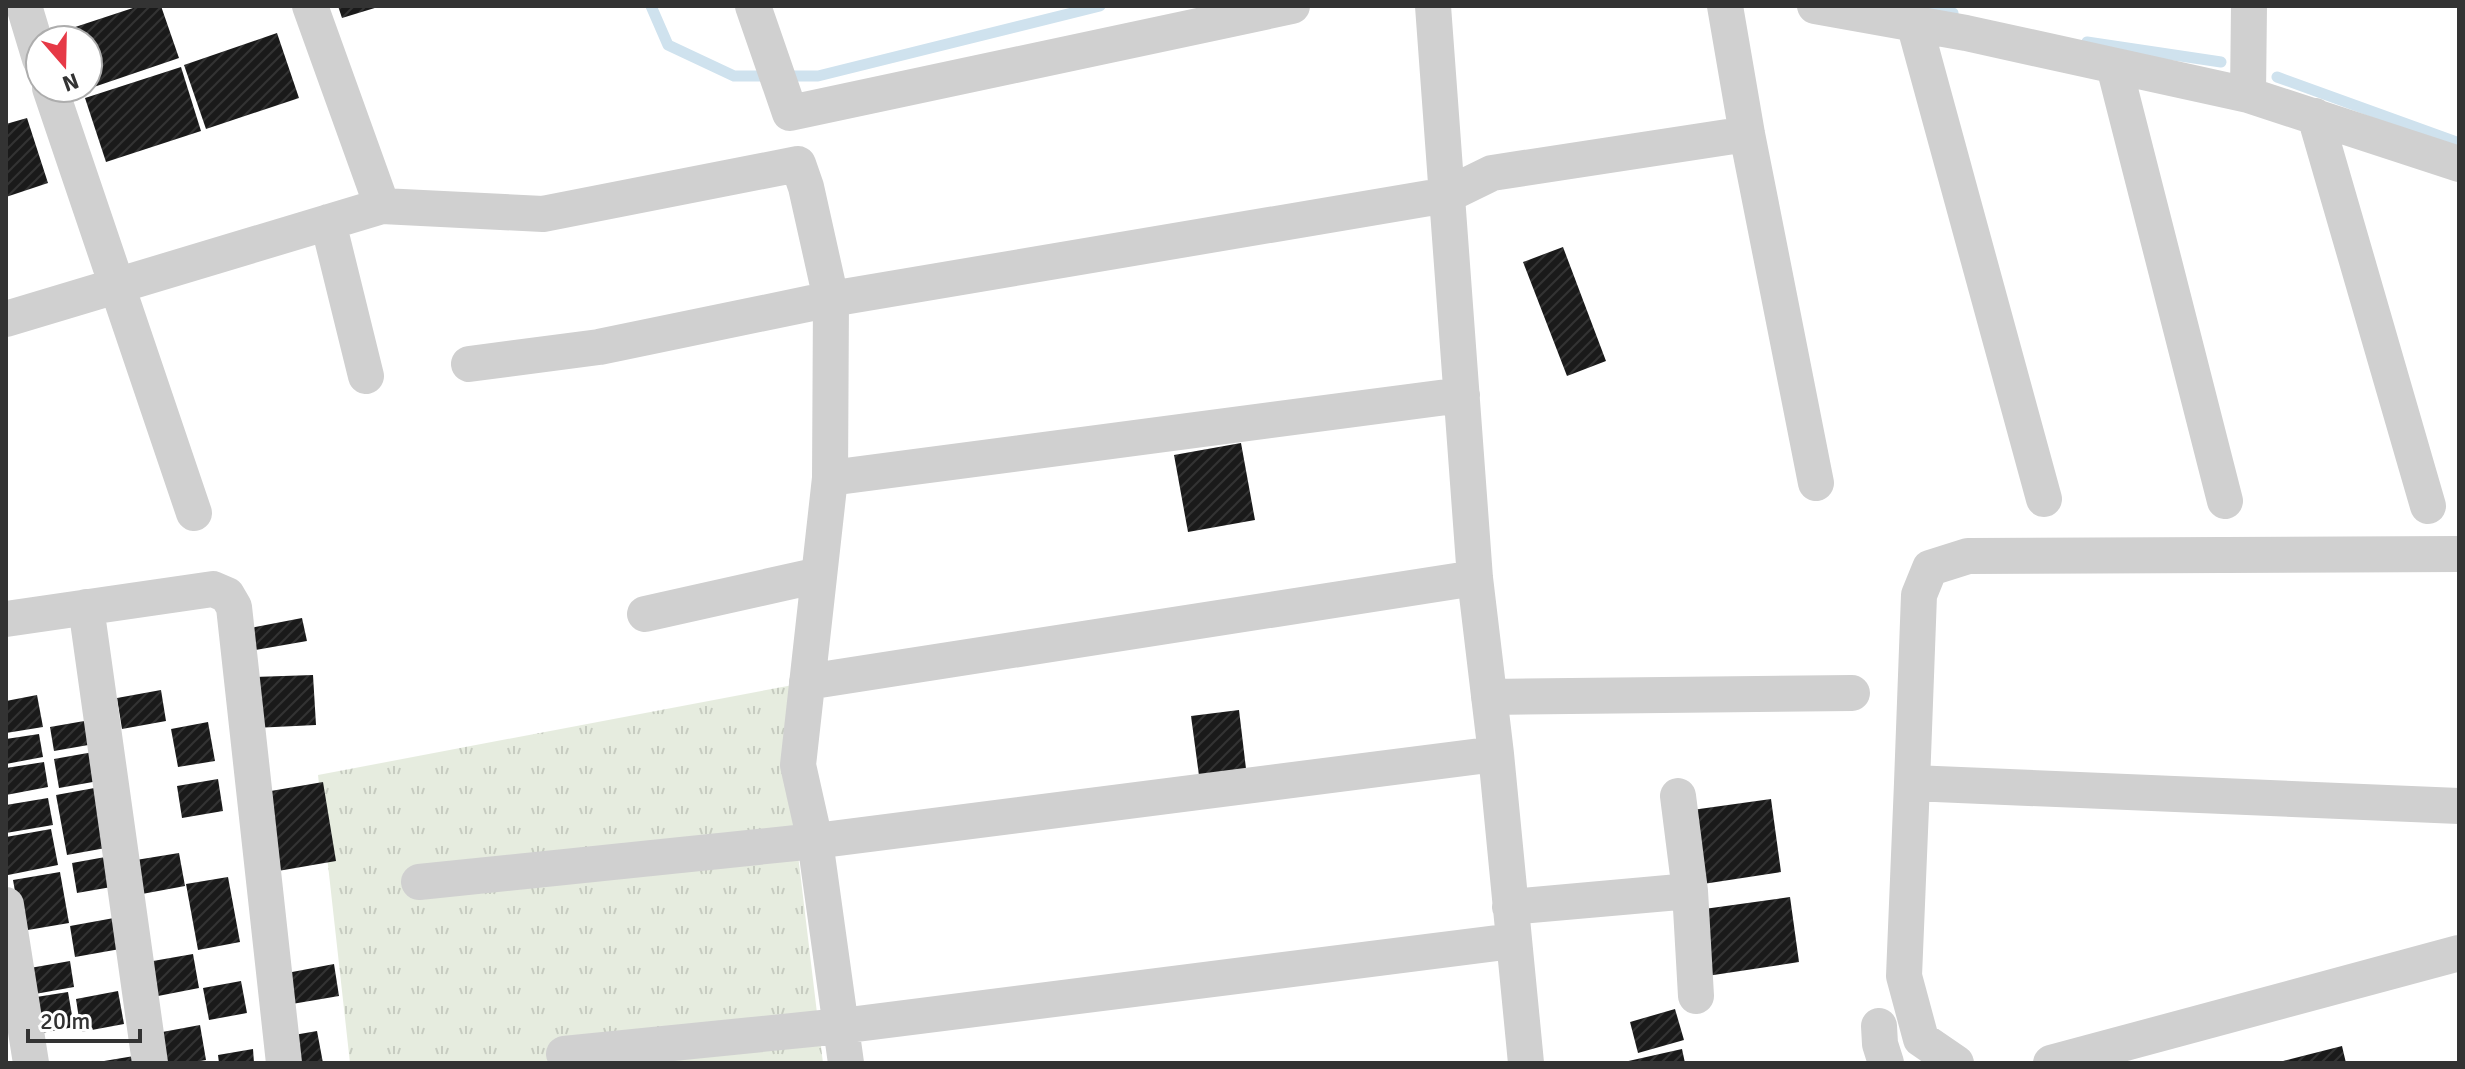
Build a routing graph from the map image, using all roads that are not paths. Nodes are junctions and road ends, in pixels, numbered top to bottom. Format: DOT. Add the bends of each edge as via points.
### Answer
graph roads {
  1 [pos="310,6"];
  2 [pos="753,6"];
  3 [pos="1292,6"];
  4 [pos="1433,6"];
  5 [pos="1725,6"];
  6 [pos="1815,6"];
  7 [pos="2249,6"];
  8 [pos="1893,16"];
  9 [pos="1190,17"];
  10 [pos="2114,66"];
  11 [pos="2248,95"];
  12 [pos="56,104"];
  13 [pos="790,113"];
  14 [pos="2315,116"];
  15 [pos="1747,134"];
  16 [pos="798,164"];
  17 [pos="2459,164"];
  18 [pos="1447,195"];
  19 [pos="382,206"];
  20 [pos="328,222"];
  21 [pos="118,284"];
  22 [pos="831,299"];
  23 [pos="6,319"];
  24 [pos="469,364"];
  25 [pos="366,376"];
  26 [pos="1462,395"];
  27 [pos="830,478"];
  28 [pos="1816,483"];
  29 [pos="2044,499"];
  30 [pos="2225,501"];
  31 [pos="2428,506"];
  32 [pos="194,513"];
  33 [pos="2459,554"];
  34 [pos="819,575"];
  35 [pos="1475,578"];
  36 [pos="86,607"];
  37 [pos="645,614"];
  38 [pos="6,619"];
  39 [pos="807,682"];
  40 [pos="1852,693"];
  41 [pos="1489,697"];
  42 [pos="1496,754"];
  43 [pos="1912,783"];
  44 [pos="1678,796"];
  45 [pos="2459,806"];
  46 [pos="815,841"];
  47 [pos="419,882"];
  48 [pos="1690,891"];
  49 [pos="6,905"];
  50 [pos="1511,924"];
  51 [pos="2459,953"];
  52 [pos="1696,996"];
  53 [pos="841,1026"];
  54 [pos="1879,1026"];
  55 [pos="564,1054"];
  56 [pos="31,1063"];
  57 [pos="150,1063"];
  58 [pos="284,1063"];
  59 [pos="846,1063"];
  60 [pos="1526,1063"];
  61 [pos="1886,1063"];
  62 [pos="1956,1063"];
  63 [pos="2051,1063"];
  1 -- 19 [label="street"];
  2 -- 13 [label="street"];
  3 -- 9 [label="street"];
  4 -- 18 [label="street"];
  5 -- 15 [label="street"];
  6 -- 8 [label="street"];
  7 -- 11 [label="street"];
  8 -- 10 [label="street"];
  8 -- 29 [label="street"];
  9 -- 13 [label="street"];
  10 -- 11 [label="street"];
  10 -- 30 [label="street"];
  11 -- 14 [label="street"];
  12 -- 21 [label="street"];
  13 -- 16 [label="street"];
  14 -- 17 [label="street"];
  14 -- 31 [label="street"];
  15 -- 18 [label="street" via="1492,173"];
  15 -- 28 [label="street"];
  16 -- 19 [label="street" via="543,214"];
  16 -- 22 [label="street"];
  18 -- 22 [label="street"];
  18 -- 26 [label="street"];
  19 -- 20 [label="street"];
  20 -- 21 [label="street"];
  20 -- 25 [label="street"];
  21 -- 23 [label="street"];
  21 -- 32 [label="street"];
  22 -- 24 [label="street" via="599,347"];
  22 -- 27 [label="street"];
  26 -- 27 [label="street"];
  26 -- 35 [label="street"];
  27 -- 34 [label="street"];
  33 -- 43 [label="street" via="1968,556 1930,568 1919,595"];
  34 -- 37 [label="street"];
  34 -- 39 [label="street"];
  35 -- 39 [label="street"];
  35 -- 41 [label="street"];
  36 -- 38 [label="street"];
  36 -- 57 [label="street"];
  36 -- 58 [label="street" via="213,589 227,595 234,607"];
  39 -- 46 [label="street" via="798,765"];
  40 -- 41 [label="street"];
  41 -- 42 [label="street"];
  42 -- 46 [label="street"];
  42 -- 50 [label="street"];
  43 -- 45 [label="street"];
  43 -- 62 [label="street" via="1904,976 1921,1039"];
  44 -- 48 [label="street"];
  46 -- 47 [label="street"];
  46 -- 53 [label="street"];
  48 -- 50 [label="street"];
  48 -- 52 [label="street"];
  49 -- 56 [label="street"];
  50 -- 53 [label="street"];
  50 -- 60 [label="street"];
  51 -- 63 [label="street"];
  53 -- 55 [label="street"];
  53 -- 59 [label="street"];
  54 -- 61 [label="street"];
}
